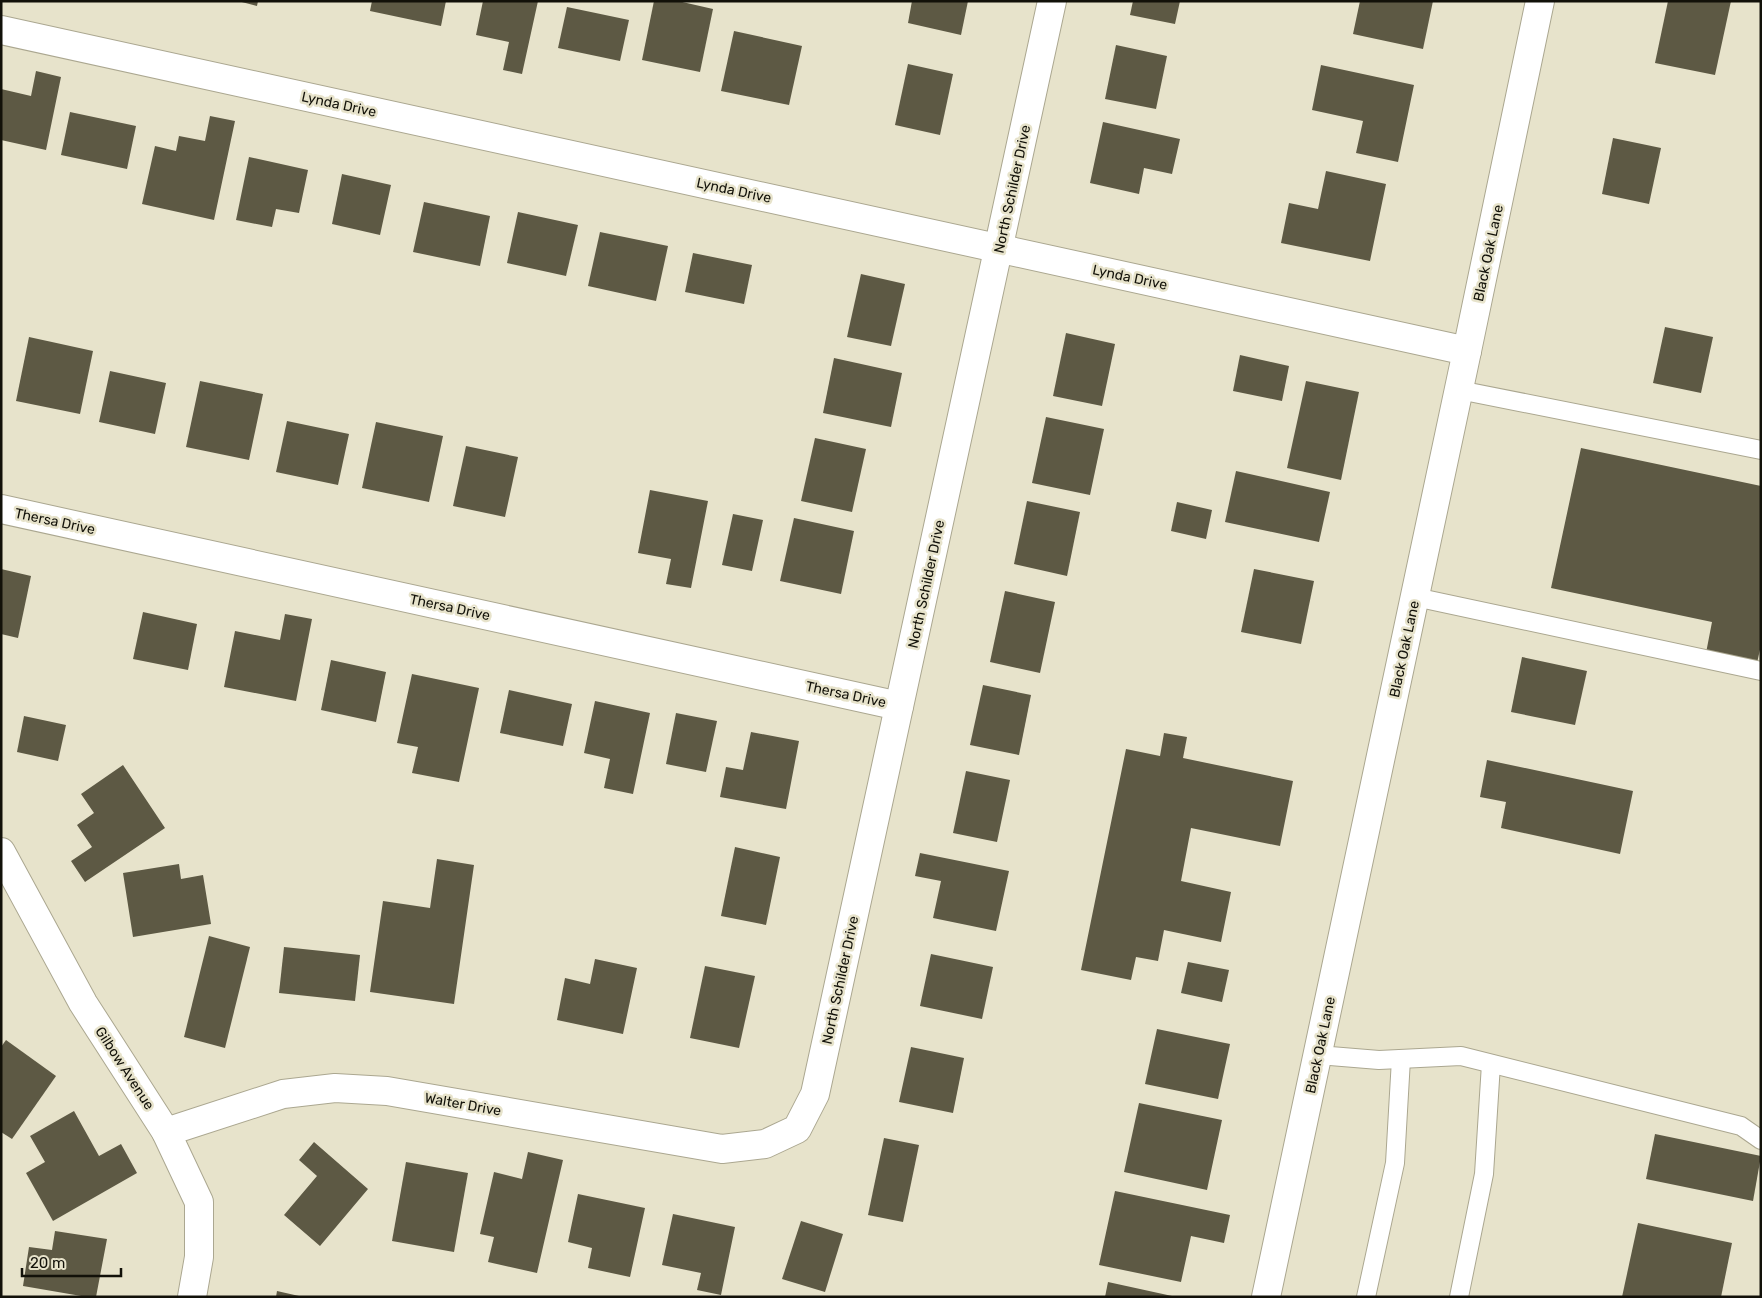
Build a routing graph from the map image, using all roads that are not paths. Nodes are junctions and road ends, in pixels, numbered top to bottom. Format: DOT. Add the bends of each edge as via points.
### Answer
graph roads {
  1 [pos="1052,1"];
  2 [pos="1540,1"];
  3 [pos="1,30"];
  4 [pos="999,248"];
  5 [pos="1468,351"];
  6 [pos="1459,390"];
  7 [pos="1761,450"];
  8 [pos="1,509"];
  9 [pos="1415,596"];
  10 [pos="1761,671"];
  11 [pos="899,706"];
  12 [pos="1,852"];
  13 [pos="1318,1055"];
  14 [pos="1401,1059"];
  15 [pos="1491,1064"];
  16 [pos="166,1132"];
  17 [pos="1761,1140"];
  18 [pos="764,1144"];
  19 [pos="192,1297"];
  20 [pos="1266,1297"];
  21 [pos="1366,1297"];
  22 [pos="1459,1297"];
  1 -- 4 [label="street, North Schilder Drive"];
  2 -- 5 [label="street, Black Oak Lane"];
  3 -- 4 [label="street, Lynda Drive"];
  4 -- 5 [label="street, Lynda Drive"];
  4 -- 11 [label="street, North Schilder Drive"];
  5 -- 6 [label="street, Black Oak Lane"];
  6 -- 7 [label="lane"];
  6 -- 9 [label="street, Black Oak Lane"];
  8 -- 11 [label="street, Thersa Drive"];
  9 -- 10 [label="lane"];
  9 -- 13 [label="street, Black Oak Lane"];
  11 -- 18 [label="street, North Schilder Drive" via="815,1094 797,1129"];
  12 -- 16 [label="street, Gilbow Avenue" via="83,1003"];
  13 -- 14 [label="lane"];
  13 -- 20 [label="street, Black Oak Lane"];
  14 -- 15 [label="lane" via="1461,1056"];
  14 -- 21 [label="lane" via="1395,1163"];
  15 -- 17 [label="lane" via="1741,1126"];
  15 -- 22 [label="lane" via="1484,1174"];
  16 -- 18 [label="street, Walter Drive" via="283,1094 335,1088 387,1090 722,1149"];
  16 -- 19 [label="street, Gilbow Avenue" via="199,1202 200,1257"];
}
